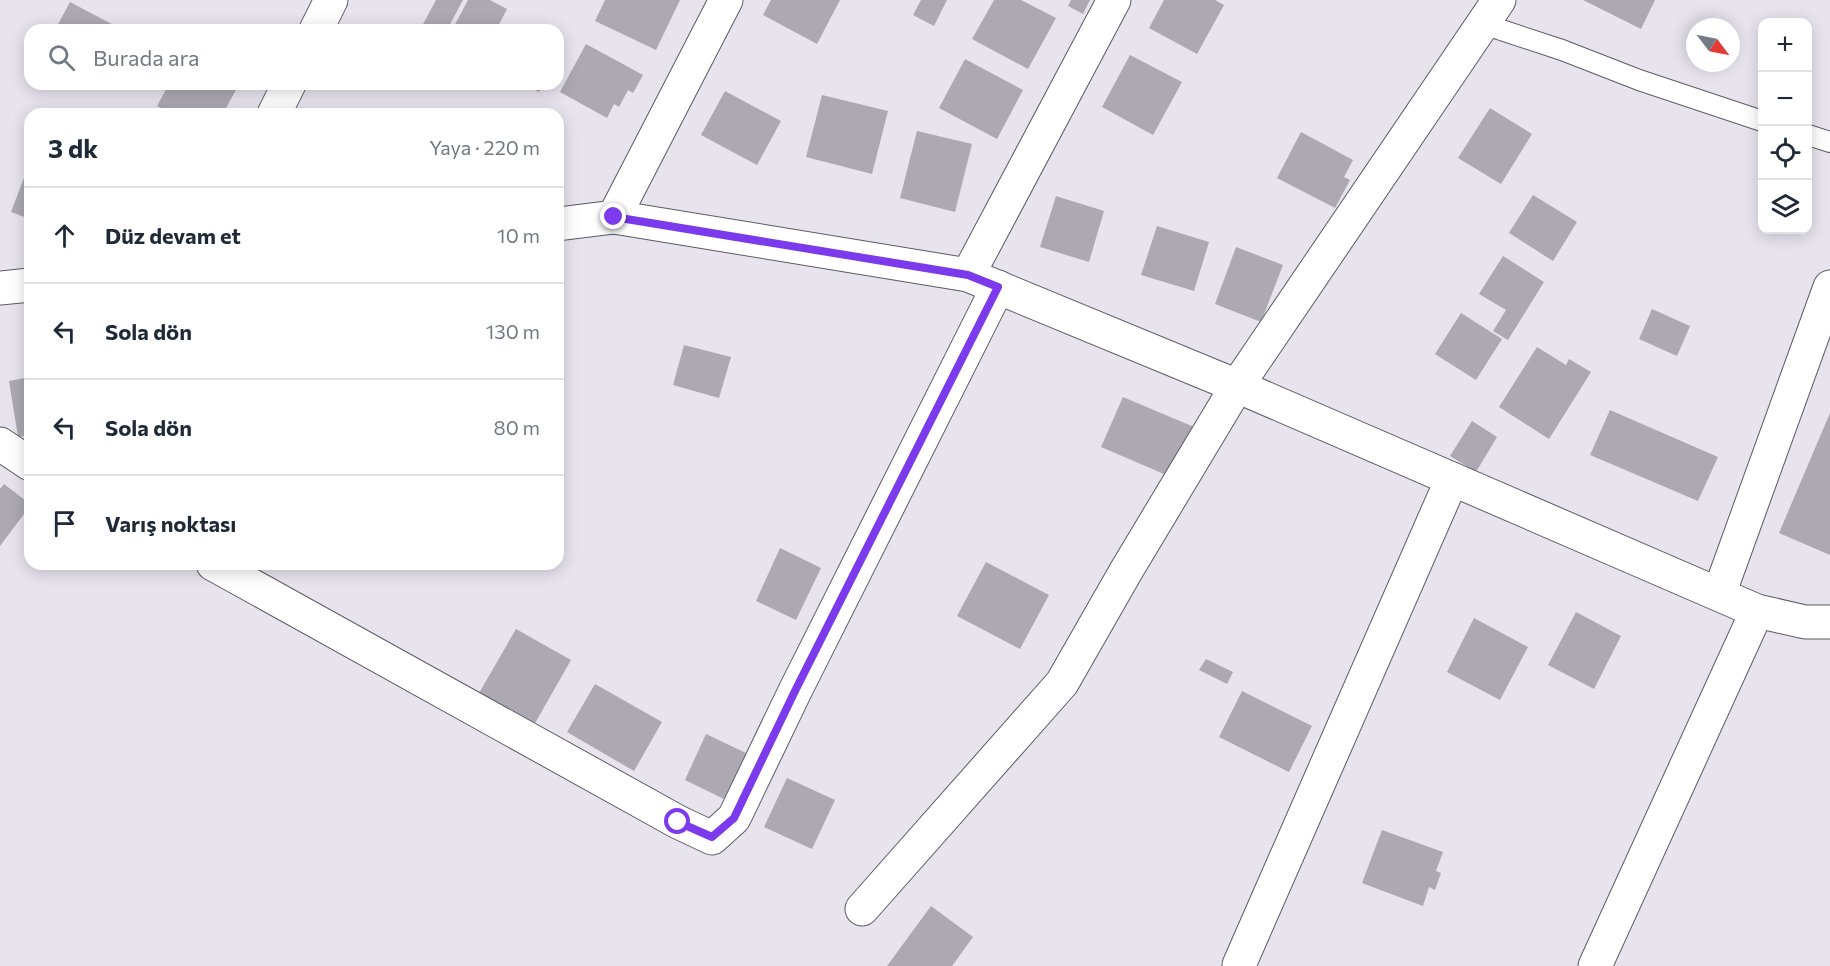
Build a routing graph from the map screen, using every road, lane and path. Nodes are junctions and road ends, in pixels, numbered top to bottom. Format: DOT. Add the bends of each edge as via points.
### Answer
graph roads {
  1 [pos="331,0"];
  2 [pos="726,0"];
  3 [pos="1114,0"];
  4 [pos="1491,12"];
  5 [pos="319,24"];
  6 [pos="286,90"];
  7 [pos="277,108"];
  8 [pos="1758,119"];
  9 [pos="1812,136"];
  10 [pos="1830,142"];
  11 [pos="614,217"];
  12 [pos="564,223"];
  13 [pos="983,281"];
  14 [pos="24,286"];
  15 [pos="0,288"];
  16 [pos="1830,288"];
  17 [pos="1237,386"];
  18 [pos="0,444"];
  19 [pos="24,460"];
  20 [pos="1452,479"];
  21 [pos="224,570"];
  22 [pos="1719,594"];
  23 [pos="1757,611"];
  24 [pos="1830,622"];
  25 [pos="862,909"];
  26 [pos="1239,964"];
  27 [pos="1595,966"];
  1 -- 5 [label="street"];
  2 -- 11 [label="street"];
  3 -- 13 [label="street"];
  4 -- 8 [label="lane" via="1562,50"];
  4 -- 17 [label="street"];
  6 -- 7 [label="street"];
  9 -- 10 [label="lane"];
  11 -- 12 [label="street"];
  11 -- 13 [label="street"];
  13 -- 17 [label="street"];
  13 -- 21 [label="street" via="734,818 712,837 678,822"];
  14 -- 15 [label="street"];
  16 -- 22 [label="street"];
  17 -- 20 [label="street"];
  17 -- 25 [label="street" via="1062,682"];
  18 -- 19 [label="street"];
  20 -- 22 [label="street"];
  20 -- 26 [label="street"];
  22 -- 23 [label="street"];
  23 -- 24 [label="street" via="1805,622"];
  23 -- 27 [label="street"];
}
